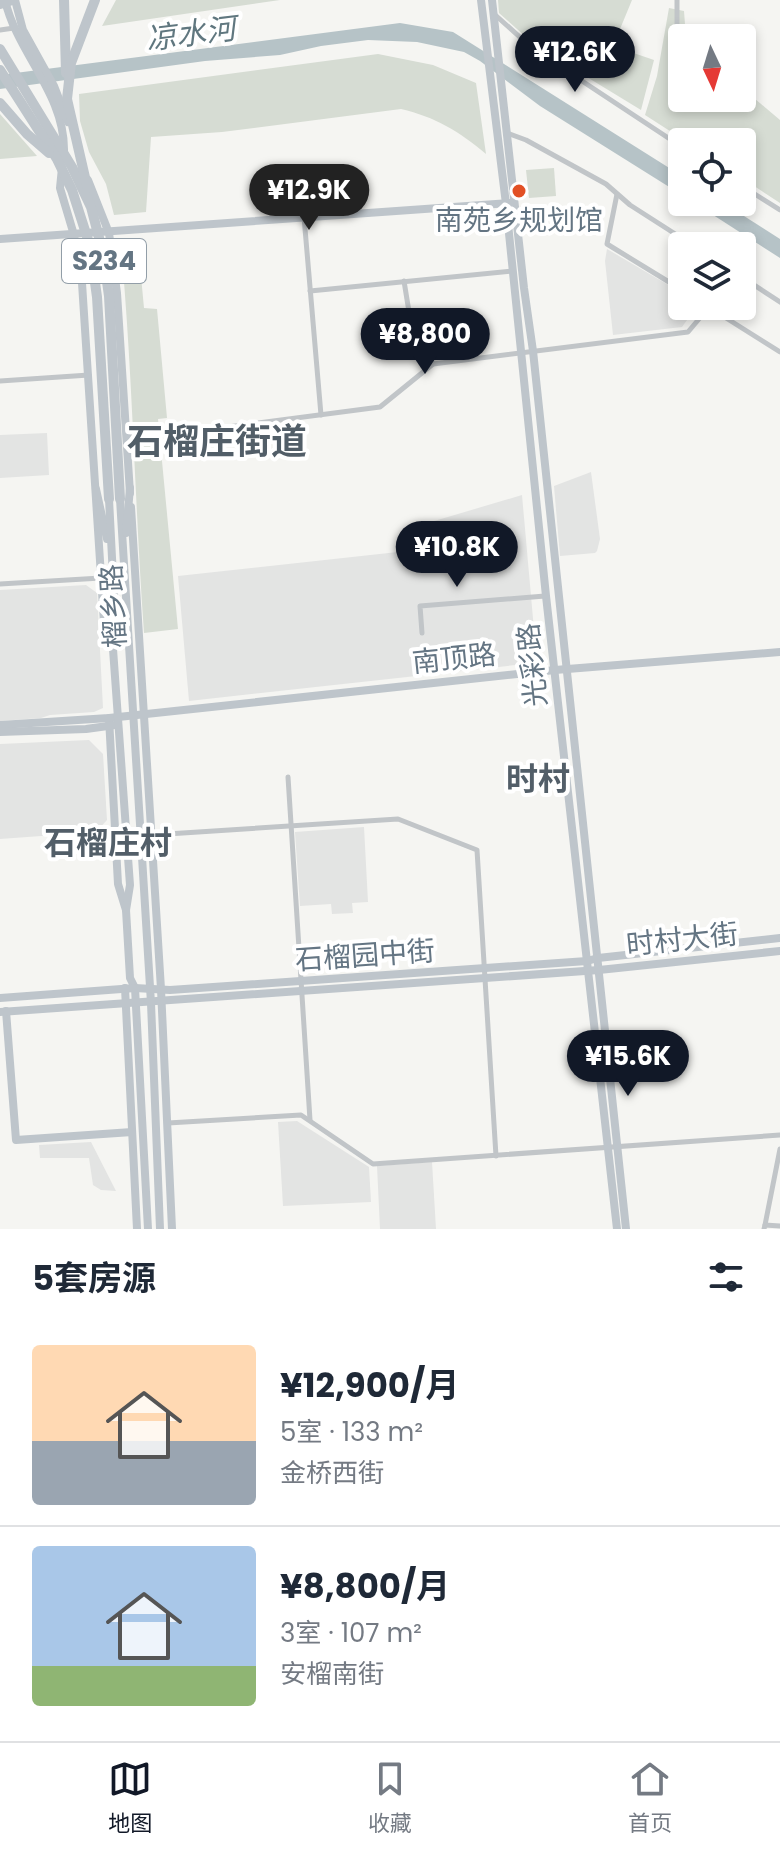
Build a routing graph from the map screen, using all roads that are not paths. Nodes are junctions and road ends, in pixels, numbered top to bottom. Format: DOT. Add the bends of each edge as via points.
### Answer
graph roads {
  1 [pos="14,0"];
  2 [pos="64,0"];
  3 [pos="95,0"];
  4 [pos="481,0"];
  5 [pos="492,0"];
  6 [pos="677,0"];
  7 [pos="2,2"];
  8 [pos="493,12"];
  9 [pos="677,24"];
  10 [pos="14,28"];
  11 [pos="0,30"];
  12 [pos="24,40"];
  13 [pos="0,49"];
  14 [pos="0,70"];
  15 [pos="63,98"];
  16 [pos="0,103"];
  17 [pos="506,133"];
  18 [pos="668,138"];
  19 [pos="57,159"];
  20 [pos="617,194"];
  21 [pos="756,195"];
  22 [pos="511,203"];
  23 [pos="91,207"];
  24 [pos="780,210"];
  25 [pos="304,216"];
  26 [pos="673,232"];
  27 [pos="109,233"];
  28 [pos="74,235"];
  29 [pos="0,239"];
  30 [pos="513,271"];
  31 [pos="404,281"];
  32 [pos="668,281"];
  33 [pos="756,286"];
  34 [pos="310,291"];
  35 [pos="780,302"];
  36 [pos="697,320"];
  37 [pos="730,320"];
  38 [pos="533,351"];
  39 [pos="780,352"];
  40 [pos="522,353"];
  41 [pos="433,364"];
  42 [pos="90,375"];
  43 [pos="0,381"];
  44 [pos="321,415"];
  45 [pos="127,437"];
  46 [pos="130,488"];
  47 [pos="96,489"];
  48 [pos="115,499"];
  49 [pos="124,561"];
  50 [pos="112,563"];
  51 [pos="101,578"];
  52 [pos="0,584"];
  53 [pos="546,596"];
  54 [pos="422,633"];
  55 [pos="113,649"];
  56 [pos="780,652"];
  57 [pos="565,669"];
  58 [pos="555,670"];
  59 [pos="143,713"];
  60 [pos="133,715"];
  61 [pos="114,721"];
  62 [pos="0,725"];
  63 [pos="0,732"];
  64 [pos="288,777"];
  65 [pos="291,826"];
  66 [pos="151,836"];
  67 [pos="780,938"];
  68 [pos="780,951"];
  69 [pos="598,958"];
  70 [pos="588,966"];
  71 [pos="599,970"];
  72 [pos="487,972"];
  73 [pos="301,981"];
  74 [pos="125,988"];
  75 [pos="135,988"];
  76 [pos="150,989"];
  77 [pos="161,989"];
  78 [pos="301,991"];
  79 [pos="0,998"];
  80 [pos="162,1002"];
  81 [pos="151,1003"];
  82 [pos="126,1004"];
  83 [pos="136,1004"];
  84 [pos="3,1012"];
  85 [pos="310,1121"];
  86 [pos="167,1123"];
  87 [pos="132,1132"];
  88 [pos="780,1135"];
  89 [pos="613,1147"];
  90 [pos="780,1149"];
  91 [pos="496,1156"];
  92 [pos="780,1226"];
  93 [pos="764,1227"];
  94 [pos="137,1229"];
  95 [pos="148,1229"];
  96 [pos="160,1229"];
  97 [pos="172,1229"];
  98 [pos="617,1229"];
  99 [pos="626,1229"];
  1 -- 7 [label="highway"];
  1 -- 12 [label="main road, 榴乡路"];
  2 -- 15 [label="highway"];
  3 -- 15 [label="highway"];
  4 -- 22 [label="main road, 光彩路" via="494,119"];
  5 -- 8 [label="main road, 光彩路"];
  6 -- 9 [label="street"];
  7 -- 10 [label="main road"];
  8 -- 17 [label="main road, 光彩路"];
  8 -- 18 [label="street" via="532,48"];
  10 -- 11 [label="street"];
  10 -- 12 [label="main road"];
  12 -- 15 [label="main road, 榴乡路"];
  12 -- 28 [label="main road, 榴乡路" via="49,90 61,131 60,188"];
  13 -- 23 [label="highway, 榴乡路 / S234"];
  14 -- 19 [label="highway, 榴乡路 / S234"];
  15 -- 23 [label="highway"];
  15 -- 27 [label="main road, 榴乡路"];
  16 -- 19 [label="highway"];
  17 -- 20 [label="street" via="549,152"];
  17 -- 22 [label="main road, 光彩路"];
  19 -- 48 [label="highway, 榴乡路 / S234" via="90,246"];
  20 -- 26 [label="street"];
  20 -- 32 [label="street" via="607,244"];
  21 -- 24 [label="street"];
  22 -- 25 [label="main road"];
  22 -- 30 [label="main road, 光彩路"];
  22 -- 38 [label="main road, 光彩路"];
  23 -- 48 [label="highway, 榴乡路 / S234" via="109,296"];
  25 -- 27 [label="main road"];
  25 -- 34 [label="street"];
  27 -- 28 [label="main road"];
  27 -- 45 [label="main road, 榴乡路"];
  28 -- 29 [label="main road"];
  28 -- 42 [label="main road, 榴乡路"];
  30 -- 31 [label="street"];
  30 -- 40 [label="main road, 光彩路"];
  31 -- 34 [label="street"];
  31 -- 41 [label="street" via="410,318"];
  33 -- 35 [label="street"];
  34 -- 44 [label="street"];
  36 -- 38 [label="street" via="688,332"];
  37 -- 39 [label="street"];
  38 -- 40 [label="street"];
  38 -- 57 [label="main road, 光彩路"];
  40 -- 41 [label="street"];
  40 -- 53 [label="main road, 光彩路"];
  41 -- 44 [label="street" via="380,407"];
  42 -- 43 [label="street"];
  42 -- 47 [label="main road, 榴乡路"];
  44 -- 45 [label="street"];
  45 -- 46 [label="main road, 榴乡路"];
  46 -- 49 [label="main road"];
  46 -- 59 [label="main road, 榴乡路"];
  47 -- 50 [label="main road"];
  47 -- 51 [label="main road, 榴乡路"];
  48 -- 49 [label="main road, 榴乡路"];
  48 -- 50 [label="main road, 榴乡路"];
  49 -- 60 [label="main road, 榴乡路"];
  50 -- 55 [label="main road, 榴乡路"];
  51 -- 52 [label="street"];
  51 -- 55 [label="main road, 榴乡路" via="105,638"];
  53 -- 54 [label="street" via="420,606"];
  53 -- 58 [label="main road, 光彩路"];
  55 -- 61 [label="main road, 榴乡路"];
  56 -- 57 [label="main road, 南顶路"];
  57 -- 58 [label="main road, 南顶路"];
  57 -- 69 [label="main road, 光彩路"];
  58 -- 59 [label="main road, 南顶路"];
  58 -- 70 [label="main road, 光彩路"];
  59 -- 60 [label="main road, 南顶路"];
  59 -- 66 [label="main road, 榴乡路"];
  60 -- 61 [label="main road, 南顶路"];
  60 -- 76 [label="main road, 榴乡路"];
  61 -- 62 [label="main road, 南顶路"];
  61 -- 63 [label="main road, 南顶路"];
  61 -- 75 [label="main road, 榴乡路" via="130,885 130,978"];
  64 -- 65 [label="street"];
  65 -- 66 [label="street"];
  65 -- 72 [label="street" via="398,819 477,850"];
  65 -- 73 [label="street"];
  66 -- 77 [label="main road, 榴乡路"];
  67 -- 69 [label="main road, 时村大街"];
  68 -- 71 [label="main road, 时村大街"];
  69 -- 70 [label="main road, 石榴园中街"];
  69 -- 71 [label="main road, 光彩路"];
  70 -- 71 [label="main road, 时村大街"];
  70 -- 72 [label="main road, 石榴园中街"];
  70 -- 89 [label="main road, 光彩路"];
  71 -- 89 [label="main road, 光彩路"];
  72 -- 73 [label="main road, 石榴园中街"];
  72 -- 78 [label="main road, 石榴园中街"];
  72 -- 91 [label="street"];
  73 -- 77 [label="main road, 石榴园中街"];
  73 -- 78 [label="street"];
  74 -- 75 [label="main road, 石榴园中街"];
  74 -- 79 [label="main road, 石榴园中街"];
  74 -- 82 [label="main road"];
  75 -- 76 [label="main road, 石榴园中街"];
  75 -- 83 [label="main road, 榴乡路"];
  76 -- 77 [label="main road, 石榴园中街"];
  76 -- 81 [label="main road, 榴乡路"];
  77 -- 80 [label="main road, 榴乡路"];
  78 -- 80 [label="main road, 石榴园中街"];
  78 -- 85 [label="street"];
  80 -- 81 [label="main road, 石榴园中街"];
  80 -- 86 [label="main road, 榴乡路"];
  81 -- 83 [label="main road, 石榴园中街"];
  81 -- 96 [label="main road, 榴乡路"];
  82 -- 83 [label="main road, 石榴园中街"];
  82 -- 84 [label="main road, 石榴园中街"];
  82 -- 87 [label="main road"];
  83 -- 95 [label="main road, 榴乡路"];
  84 -- 87 [label="main road" via="16,1140"];
  85 -- 86 [label="street" via="301,1115"];
  85 -- 91 [label="street" via="373,1164"];
  86 -- 97 [label="main road, 榴乡路"];
  87 -- 94 [label="main road"];
  88 -- 89 [label="street"];
  89 -- 91 [label="street"];
  89 -- 98 [label="main road, 光彩路"];
  89 -- 99 [label="main road, 光彩路"];
  90 -- 93 [label="street"];
  92 -- 93 [label="street"];
}
